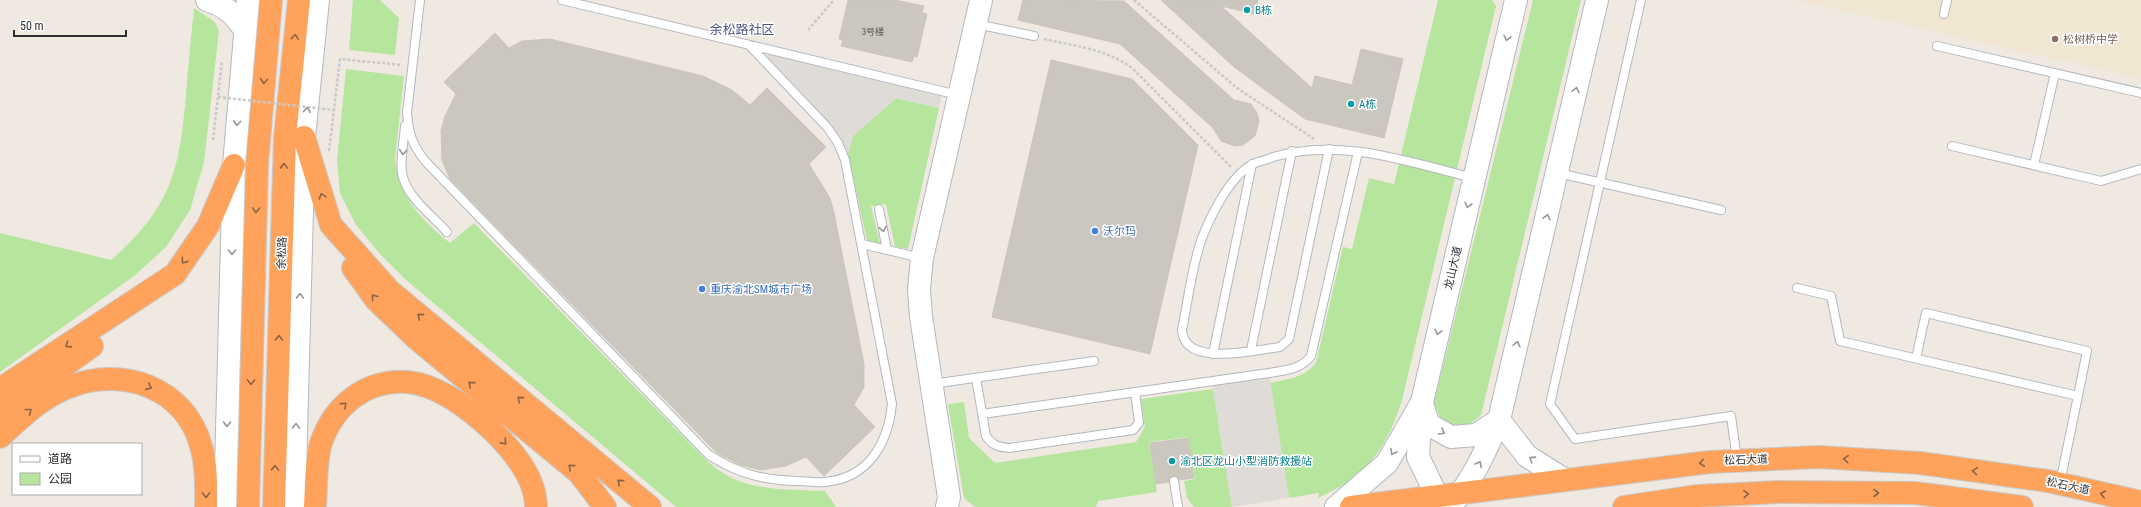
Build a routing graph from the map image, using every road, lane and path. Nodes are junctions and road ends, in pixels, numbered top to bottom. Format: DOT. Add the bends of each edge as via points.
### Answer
graph roads {
  1 [pos="207,0"];
  2 [pos="248,0"];
  3 [pos="271,0"];
  4 [pos="299,0"];
  5 [pos="318,0"];
  6 [pos="420,0"];
  7 [pos="562,0"];
  8 [pos="834,0"];
  9 [pos="981,0"];
  10 [pos="1134,0"];
  11 [pos="1597,0"];
  12 [pos="1641,0"];
  13 [pos="1947,0"];
  14 [pos="1513,3"];
  15 [pos="1944,14"];
  16 [pos="976,23"];
  17 [pos="245,30"];
  18 [pos="808,30"];
  19 [pos="1034,36"];
  20 [pos="749,45"];
  21 [pos="1937,46"];
  22 [pos="222,61"];
  23 [pos="412,66"];
  24 [pos="2055,74"];
  25 [pos="2141,93"];
  26 [pos="959,95"];
  27 [pos="218,97"];
  28 [pos="334,110"];
  29 [pos="407,113"];
  30 [pos="304,137"];
  31 [pos="213,140"];
  32 [pos="1952,146"];
  33 [pos="1329,149"];
  34 [pos="329,151"];
  35 [pos="1292,151"];
  36 [pos="1358,152"];
  37 [pos="1252,164"];
  38 [pos="234,165"];
  39 [pos="2034,165"];
  40 [pos="2141,169"];
  41 [pos="1557,172"];
  42 [pos="1240,176"];
  43 [pos="1474,178"];
  44 [pos="1600,182"];
  45 [pos="879,209"];
  46 [pos="1721,210"];
  47 [pos="331,225"];
  48 [pos="447,232"];
  49 [pos="862,244"];
  50 [pos="886,250"];
  51 [pos="922,258"];
  52 [pos="161,284"];
  53 [pos="1797,288"];
  54 [pos="1251,350"];
  55 [pos="1213,354"];
  56 [pos="1916,358"];
  57 [pos="1094,361"];
  58 [pos="976,378"];
  59 [pos="932,384"];
  60 [pos="0,389"];
  61 [pos="1135,392"];
  62 [pos="2078,396"];
  63 [pos="1422,402"];
  64 [pos="0,412"];
  65 [pos="982,414"];
  66 [pos="1500,420"];
  67 [pos="0,437"];
  68 [pos="1737,461"];
  69 [pos="1565,480"];
  70 [pos="1174,481"];
  71 [pos="2060,484"];
  72 [pos="1449,502"];
  73 [pos="2141,502"];
  74 [pos="950,504"];
  75 [pos="206,507"];
  76 [pos="225,507"];
  77 [pos="248,507"];
  78 [pos="274,507"];
  79 [pos="294,507"];
  80 [pos="315,507"];
  81 [pos="536,507"];
  82 [pos="605,507"];
  83 [pos="650,507"];
  84 [pos="1178,507"];
  85 [pos="1336,507"];
  86 [pos="1351,507"];
  87 [pos="1624,507"];
  88 [pos="2022,507"];
  1 -- 17 [label="main road" via="221,5 233,14"];
  2 -- 17 [label="main road"];
  3 -- 77 [label="highway, one-way" via="257,164"];
  78 -- 4 [label="highway, 余松路, one-way" via="285,137"];
  30 -- 5 [label="main road, one-way"];
  6 -- 23 [label="lane"];
  7 -- 20 [label="lane"];
  8 -- 18 [label="path"];
  9 -- 16 [label="main road"];
  10 -- 33 [label="path" via="1237,88"];
  41 -- 11 [label="main road, one-way"];
  12 -- 44 [label="lane"];
  13 -- 15 [label="lane"];
  14 -- 43 [label="main road, 龙山大道, one-way"];
  16 -- 19 [label="lane"];
  16 -- 26 [label="main road"];
  17 -- 38 [label="main road, one-way"];
  19 -- 42 [label="path" via="1108,54 1122,60 1133,68"];
  20 -- 26 [label="lane"];
  20 -- 49 [label="lane" via="838,143 845,160"];
  21 -- 24 [label="lane"];
  22 -- 27 [label="path"];
  23 -- 28 [label="path" via="340,59"];
  23 -- 29 [label="lane"];
  24 -- 25 [label="lane"];
  24 -- 39 [label="lane"];
  26 -- 51 [label="main road"];
  27 -- 28 [label="path, bridge"];
  27 -- 31 [label="path"];
  28 -- 34 [label="path"];
  29 -- 48 [label="lane, one-way" via="402,162 406,185"];
  29 -- 49 [label="lane" via="408,130 413,145 425,161 709,455 729,468 752,476 781,481 832,480 849,476 870,462 884,441 892,404"];
  47 -- 30 [label="highway, one-way"];
  79 -- 30 [label="main road, one-way"];
  32 -- 39 [label="lane"];
  33 -- 35 [label="lane"];
  33 -- 36 [label="lane"];
  33 -- 54 [label="lane" via="1289,339 1280,347"];
  35 -- 37 [label="lane"];
  35 -- 54 [label="lane"];
  36 -- 43 [label="lane"];
  36 -- 61 [label="lane" via="1311,356 1305,364 1295,369"];
  37 -- 42 [label="lane"];
  37 -- 55 [label="lane"];
  38 -- 52 [label="highway, one-way" via="208,226 175,274"];
  38 -- 76 [label="main road, one-way"];
  39 -- 40 [label="lane" via="2102,181"];
  41 -- 44 [label="lane"];
  66 -- 41 [label="main road, one-way"];
  42 -- 55 [label="lane" via="1230,185 1213,212 1202,239 1182,330 1185,343 1191,349"];
  43 -- 63 [label="main road, 龙山大道, one-way"];
  44 -- 46 [label="lane"];
  44 -- 68 [label="lane" via="1550,404 1574,439 1730,416"];
  45 -- 50 [label="lane, one-way"];
  82 -- 47 [label="highway, one-way" via="579,473 418,340 376,300 346,258"];
  83 -- 47 [label="highway, one-way" via="390,291"];
  49 -- 50 [label="lane"];
  50 -- 51 [label="lane"];
  51 -- 59 [label="main road" via="919,289 921,317"];
  52 -- 60 [label="highway, one-way"];
  52 -- 64 [label="highway" via="102,339"];
  53 -- 56 [label="lane" via="1831,296 1840,341"];
  54 -- 55 [label="lane"];
  56 -- 62 [label="lane"];
  56 -- 62 [label="lane" via="1926,313 2064,345 2087,351"];
  57 -- 58 [label="lane"];
  58 -- 59 [label="lane"];
  58 -- 65 [label="lane"];
  59 -- 74 [label="main road"];
  61 -- 65 [label="lane"];
  61 -- 65 [label="lane" via="1139,423 1133,430 1009,448 991,443 986,436"];
  62 -- 71 [label="lane"];
  63 -- 66 [label="main road, one-way" via="1428,424 1451,438 1476,435"];
  63 -- 72 [label="main road" via="1418,457"];
  63 -- 85 [label="main road, 龙山大道, one-way" via="1387,463"];
  69 -- 66 [label="main road, one-way" via="1527,456"];
  72 -- 66 [label="main road, one-way" via="1479,464"];
  67 -- 75 [label="highway, one-way" via="30,409 67,388 95,379 124,379 151,386 175,403 192,425 201,446 206,471"];
  68 -- 69 [label="highway, 松石大道, one-way"];
  71 -- 68 [label="highway, 松石大道, one-way" via="1920,463 1819,457"];
  69 -- 72 [label="highway, 松石大道"];
  70 -- 84 [label="lane"];
  73 -- 71 [label="highway, 松石大道, one-way"];
  72 -- 86 [label="highway, 松石大道"];
  80 -- 81 [label="highway, one-way" via="320,444 337,412 356,394 380,384 409,382 435,390 458,402 496,434 517,459 531,482"];
  87 -- 88 [label="highway, one-way" via="1697,496 1779,492 1915,493"];
}
